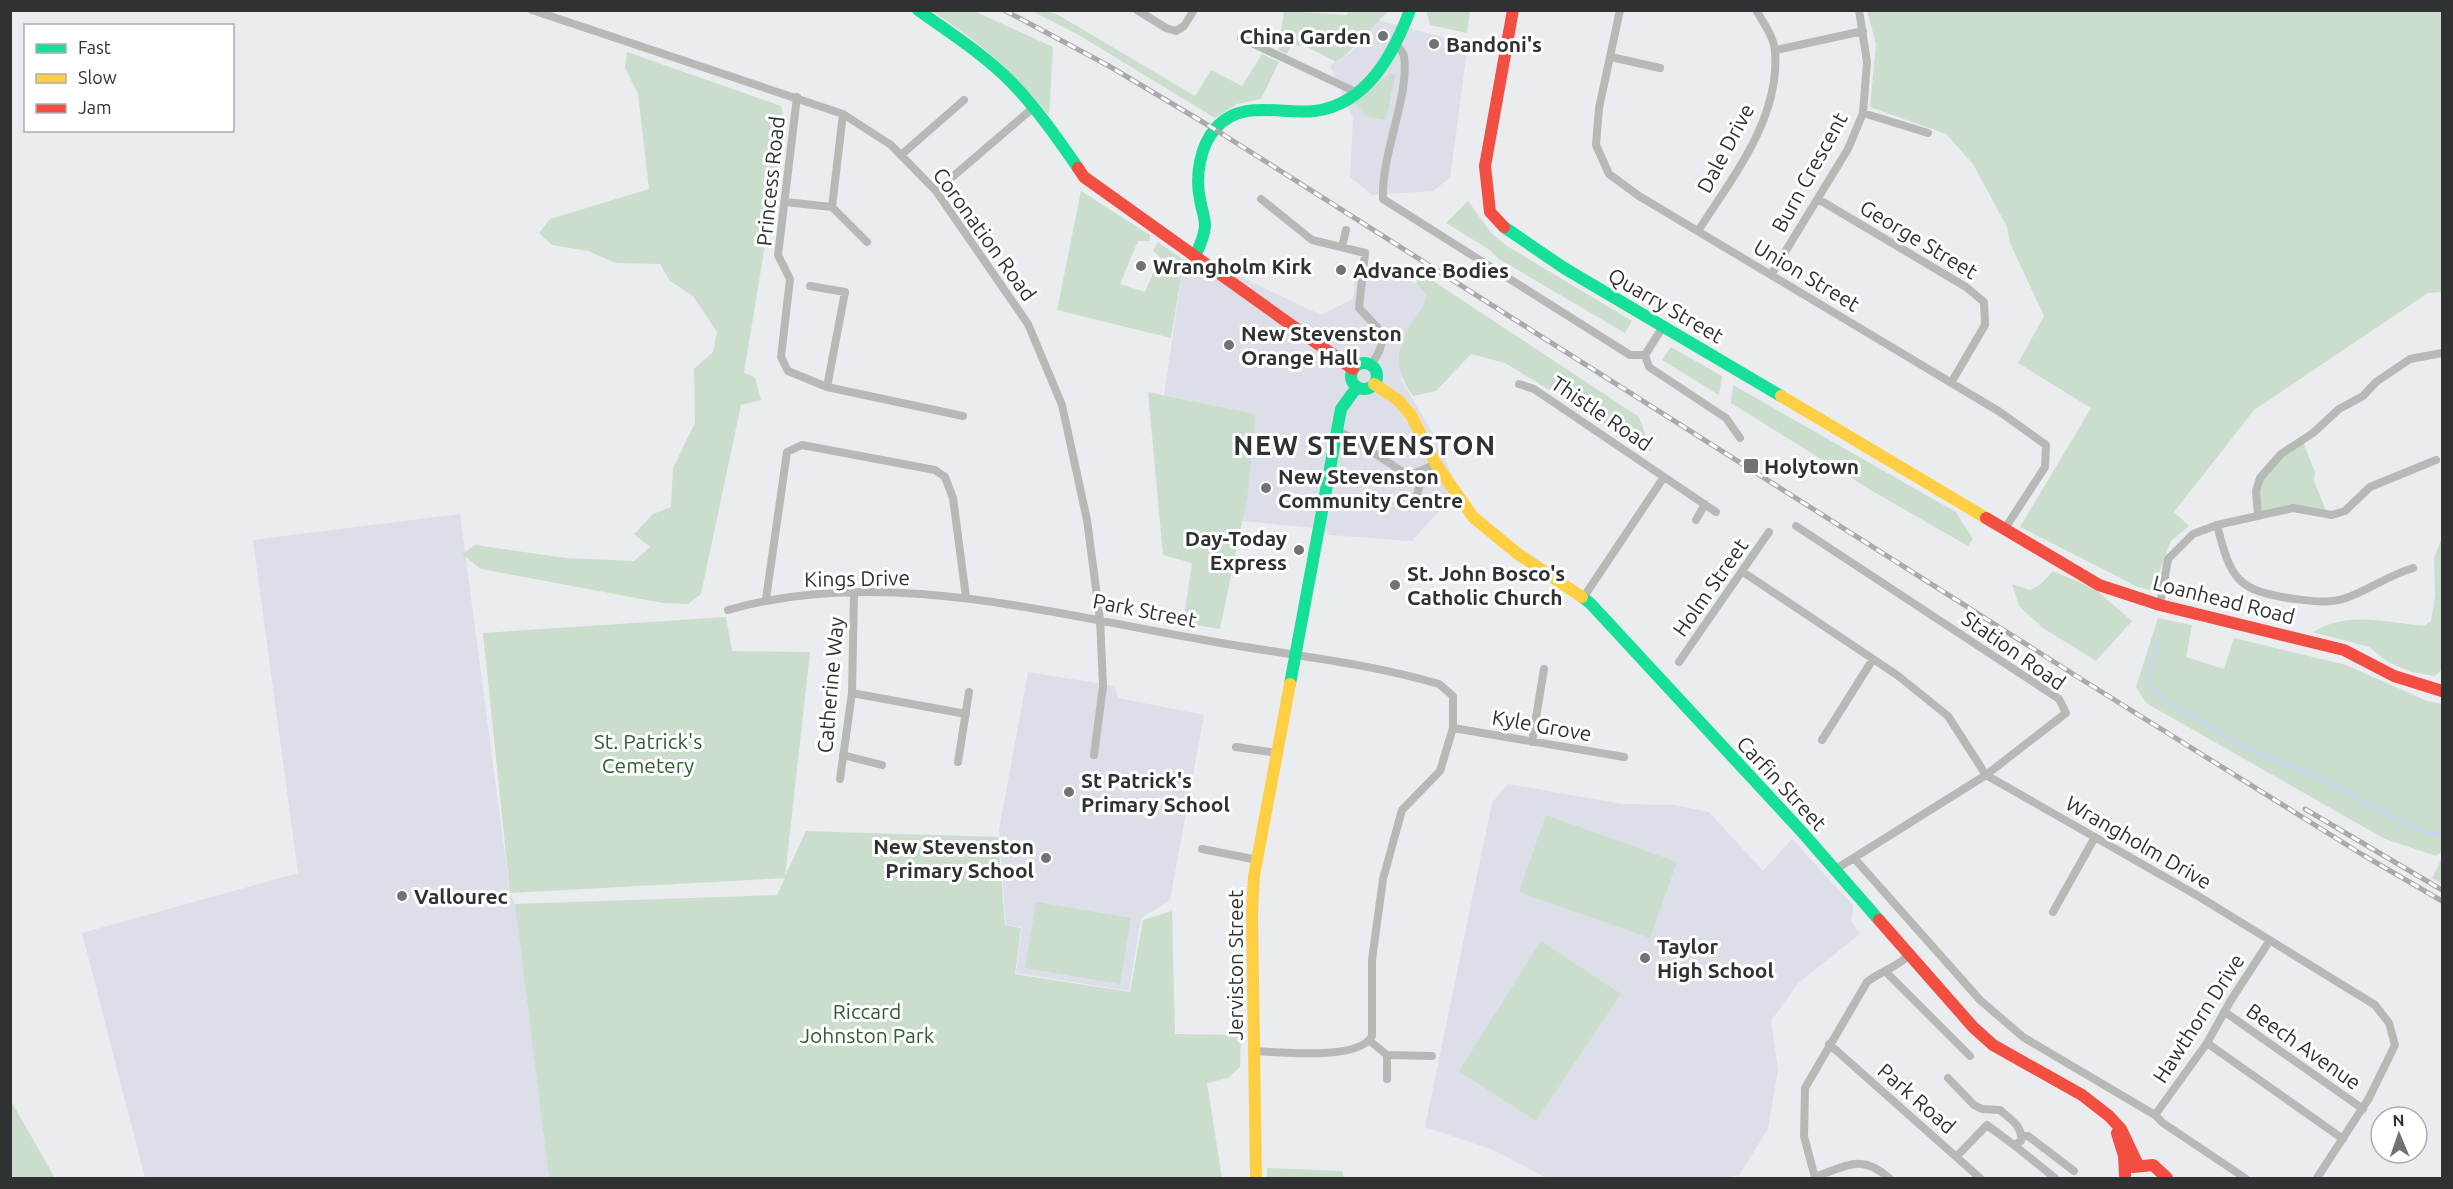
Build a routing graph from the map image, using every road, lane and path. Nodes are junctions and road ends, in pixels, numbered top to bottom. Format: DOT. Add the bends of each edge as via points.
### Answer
graph roads {
  1 [pos="532,10"];
  2 [pos="918,10"];
  3 [pos="1137,10"];
  4 [pos="1194,10"];
  5 [pos="1410,10"];
  6 [pos="1513,10"];
  7 [pos="1620,10"];
  8 [pos="1756,10"];
  9 [pos="1859,10"];
  10 [pos="1863,31"];
  11 [pos="1242,38"];
  12 [pos="1396,44"];
  13 [pos="1776,50"];
  14 [pos="1611,57"];
  15 [pos="1660,68"];
  16 [pos="1358,93"];
  17 [pos="797,97"];
  18 [pos="964,100"];
  19 [pos="1034,107"];
  20 [pos="1863,113"];
  21 [pos="843,114"];
  22 [pos="1928,134"];
  23 [pos="901,155"];
  24 [pos="936,191"];
  25 [pos="1260,199"];
  26 [pos="1818,199"];
  27 [pos="785,202"];
  28 [pos="832,207"];
  29 [pos="1346,230"];
  30 [pos="1698,231"];
  31 [pos="867,242"];
  32 [pos="1341,247"];
  33 [pos="1195,256"];
  34 [pos="1771,275"];
  35 [pos="810,286"];
  36 [pos="1664,325"];
  37 [pos="2442,353"];
  38 [pos="1645,355"];
  39 [pos="1371,365"];
  40 [pos="1353,369"];
  41 [pos="1951,382"];
  42 [pos="1374,384"];
  43 [pos="1518,384"];
  44 [pos="827,387"];
  45 [pos="1357,387"];
  46 [pos="963,416"];
  47 [pos="1337,431"];
  48 [pos="1740,438"];
  49 [pos="2436,460"];
  50 [pos="1436,464"];
  51 [pos="1409,476"];
  52 [pos="1664,477"];
  53 [pos="1417,494"];
  54 [pos="1705,504"];
  55 [pos="1716,512"];
  56 [pos="2258,516"];
  57 [pos="1696,520"];
  58 [pos="2217,525"];
  59 [pos="1796,526"];
  60 [pos="2004,530"];
  61 [pos="1769,532"];
  62 [pos="2413,568"];
  63 [pos="1743,572"];
  64 [pos="854,594"];
  65 [pos="966,597"];
  66 [pos="1583,598"];
  67 [pos="766,599"];
  68 [pos="987,601"];
  69 [pos="2160,605"];
  70 [pos="728,610"];
  71 [pos="1100,619"];
  72 [pos="1296,654"];
  73 [pos="1873,659"];
  74 [pos="1679,662"];
  75 [pos="1544,669"];
  76 [pos="2442,691"];
  77 [pos="969,692"];
  78 [pos="852,693"];
  79 [pos="966,714"];
  80 [pos="1453,728"];
  81 [pos="1822,740"];
  82 [pos="1532,742"];
  83 [pos="1236,747"];
  84 [pos="1277,753"];
  85 [pos="843,755"];
  86 [pos="1094,756"];
  87 [pos="1624,757"];
  88 [pos="958,762"];
  89 [pos="882,765"];
  90 [pos="1986,774"];
  91 [pos="840,779"];
  92 [pos="2095,837"];
  93 [pos="1202,849"];
  94 [pos="1854,858"];
  95 [pos="1258,860"];
  96 [pos="1836,869"];
  97 [pos="2053,912"];
  98 [pos="2270,940"];
  99 [pos="1910,954"];
  100 [pos="1886,972"];
  101 [pos="2225,1012"];
  102 [pos="1370,1041"];
  103 [pos="2207,1043"];
  104 [pos="1829,1044"];
  105 [pos="1254,1051"];
  106 [pos="1387,1055"];
  107 [pos="1432,1056"];
  108 [pos="1970,1056"];
  109 [pos="1948,1078"];
  110 [pos="1387,1079"];
  111 [pos="2363,1108"];
  112 [pos="2155,1115"];
  113 [pos="2109,1116"];
  114 [pos="2022,1136"];
  115 [pos="2343,1139"];
  116 [pos="2014,1145"];
  117 [pos="1956,1157"];
  118 [pos="2138,1165"];
  119 [pos="2074,1171"];
  120 [pos="2124,1177"];
  121 [pos="1815,1178"];
  122 [pos="1256,1179"];
  123 [pos="1889,1179"];
  124 [pos="1980,1179"];
  125 [pos="2055,1179"];
  126 [pos="2167,1179"];
  127 [pos="2245,1179"];
  128 [pos="2317,1179"];
  1 -- 17 [label="street, Coronation Road" via="725,77"];
  2 -- 19 [label="main road" via="972,49"];
  3 -- 4 [label="street" via="1176,31"];
  5 -- 12 [label="main road"];
  6 -- 36 [label="main road, Quarry Street" via="1485,165 1491,214 1564,268"];
  7 -- 14 [label="street, Union Street"];
  8 -- 13 [label="street"];
  9 -- 10 [label="street, Burn Crescent"];
  10 -- 13 [label="street"];
  10 -- 20 [label="street, Burn Crescent" via="1867,62"];
  11 -- 16 [label="street"];
  12 -- 16 [label="main road" via="1388,61"];
  12 -- 38 [label="street" via="1404,54 1402,86 1387,152 1383,199 1630,356"];
  13 -- 30 [label="street, Dale Drive" via="1766,116"];
  14 -- 15 [label="street"];
  14 -- 30 [label="street, Union Street" via="1599,108 1596,145 1609,174"];
  16 -- 33 [label="main road" via="1334,107 1314,111 1249,109 1230,116 1208,141 1201,165 1199,195 1206,223"];
  17 -- 21 [label="street, Coronation Road"];
  17 -- 27 [label="street, Princess Road"];
  18 -- 23 [label="street"];
  19 -- 24 [label="street"];
  19 -- 33 [label="main road" via="1084,177"];
  20 -- 22 [label="street"];
  20 -- 26 [label="street, Burn Crescent" via="1848,149"];
  21 -- 23 [label="street, Coronation Road"];
  21 -- 28 [label="street"];
  23 -- 24 [label="street, Coronation Road"];
  24 -- 71 [label="street, Coronation Road" via="1028,324 1062,405 1088,520"];
  25 -- 32 [label="street" via="1312,240"];
  26 -- 34 [label="street, Burn Crescent"];
  26 -- 41 [label="street, George Street" via="1965,287 1983,302 1985,325"];
  27 -- 28 [label="street"];
  27 -- 44 [label="street, Princess Road" via="778,255 790,279 790,297 781,357 788,371"];
  28 -- 31 [label="street"];
  29 -- 32 [label="street"];
  30 -- 34 [label="street, Union Street"];
  32 -- 39 [label="street" via="1365,254 1359,308 1383,335 1384,343"];
  33 -- 40 [label="main road"];
  34 -- 41 [label="street, Union Street"];
  35 -- 44 [label="street" via="845,292"];
  36 -- 38 [label="street"];
  36 -- 60 [label="main road, Quarry Street"];
  37 -- 56 [label="street" via="2410,359 2281,454 2260,478 2256,491"];
  38 -- 48 [label="street" via="1648,367 1726,418"];
  39 -- 40 [label="main road" via="1363,363"];
  39 -- 42 [label="main road" via="1376,376"];
  40 -- 45 [label="main road" via="1351,376"];
  41 -- 60 [label="street, Union Street" via="2046,446 2045,467"];
  42 -- 45 [label="main road"];
  42 -- 50 [label="main road, Carfin Street" via="1398,400 1411,415"];
  43 -- 52 [label="street, Thistle Road" via="1534,389"];
  44 -- 46 [label="street, Princess Road"];
  45 -- 47 [label="main road, Jerviston Street" via="1341,409"];
  47 -- 51 [label="street"];
  47 -- 72 [label="main road, Jerviston Street"];
  49 -- 56 [label="street" via="2370,487 2345,511 2332,515 2293,508"];
  50 -- 51 [label="street"];
  50 -- 66 [label="main road, Carfin Street" via="1473,517 1518,554"];
  51 -- 53 [label="street" via="1420,485"];
  52 -- 54 [label="street, Thistle Road"];
  52 -- 66 [label="street"];
  54 -- 55 [label="street, Thistle Road"];
  54 -- 57 [label="street"];
  56 -- 58 [label="street"];
  58 -- 62 [label="street" via="2227,563 2244,586 2267,595 2330,602"];
  58 -- 69 [label="street" via="2193,534 2168,559"];
  59 -- 90 [label="street, Station Road" via="2059,699 2066,714"];
  60 -- 69 [label="main road, Loanhead Road" via="2099,585"];
  61 -- 63 [label="street, Holm Street"];
  63 -- 73 [label="street, Wrangholm Drive"];
  63 -- 74 [label="street, Holm Street"];
  64 -- 65 [label="street, Kings Drive"];
  64 -- 67 [label="street, Kings Drive"];
  64 -- 78 [label="street, Catherine Way"];
  65 -- 67 [label="street" via="953,498 945,477 935,470 802,445 787,452"];
  65 -- 68 [label="street, Kings Drive"];
  66 -- 96 [label="main road, Carfin Street"];
  67 -- 70 [label="street, Kings Drive"];
  68 -- 71 [label="street, Park Street"];
  69 -- 76 [label="main road, Loanhead Road" via="2344,650 2403,679"];
  71 -- 72 [label="street, Park Street"];
  71 -- 86 [label="street, Coronation Road" via="1104,686"];
  72 -- 80 [label="street, Park Street" via="1439,684 1453,696"];
  72 -- 84 [label="main road, Jerviston Street"];
  73 -- 81 [label="street"];
  73 -- 90 [label="street, Wrangholm Drive" via="1948,716"];
  75 -- 82 [label="street"];
  77 -- 79 [label="street"];
  78 -- 79 [label="street"];
  78 -- 85 [label="street, Catherine Way"];
  79 -- 88 [label="street"];
  80 -- 82 [label="street, Kyle Grove"];
  80 -- 102 [label="street, Park Street" via="1440,771 1402,810 1386,868 1372,960"];
  82 -- 87 [label="street, Kyle Grove"];
  83 -- 84 [label="street"];
  84 -- 95 [label="main road, Jerviston Street"];
  85 -- 89 [label="street"];
  85 -- 91 [label="street, Catherine Way"];
  90 -- 92 [label="street, Wrangholm Drive"];
  90 -- 94 [label="street, Station Road"];
  92 -- 97 [label="street"];
  92 -- 98 [label="street, Wrangholm Drive"];
  93 -- 95 [label="street"];
  94 -- 96 [label="street, Station Road"];
  94 -- 112 [label="street" via="1980,1000 2023,1037"];
  95 -- 105 [label="main road, Jerviston Street" via="1252,913"];
  96 -- 99 [label="main road, Carfin Street"];
  98 -- 101 [label="street, Hawthorn Drive"];
  98 -- 111 [label="street, Wrangholm Drive" via="2375,1005 2389,1023 2395,1045"];
  99 -- 100 [label="street"];
  99 -- 113 [label="main road, Carfin Street" via="1993,1045 2082,1095"];
  100 -- 104 [label="street" via="1867,982"];
  100 -- 108 [label="street"];
  101 -- 103 [label="street, Hawthorn Drive"];
  101 -- 111 [label="street, Beech Avenue"];
  102 -- 105 [label="street" via="1346,1052"];
  102 -- 106 [label="street"];
  103 -- 112 [label="street, Hawthorn Drive"];
  103 -- 115 [label="street"];
  104 -- 117 [label="street, Park Road"];
  104 -- 121 [label="street" via="1803,1097 1804,1136"];
  105 -- 122 [label="main road, Jerviston Street"];
  106 -- 107 [label="street"];
  106 -- 110 [label="street"];
  109 -- 114 [label="street" via="1974,1105 2001,1110 2020,1128"];
  111 -- 115 [label="street, Wrangholm Drive"];
  112 -- 127 [label="street"];
  113 -- 118 [label="main road, Carfin Street" via="2121,1129"];
  113 -- 120 [label="main road, Carfin Street" via="2120,1139"];
  114 -- 116 [label="street"];
  114 -- 119 [label="street" via="2028,1136"];
  115 -- 128 [label="street, Wrangholm Drive"];
  116 -- 117 [label="street" via="1987,1125"];
  116 -- 125 [label="street"];
  117 -- 124 [label="street, Park Road"];
  118 -- 120 [label="main road"];
  118 -- 126 [label="main road" via="2157,1166"];
  121 -- 123 [label="street" via="1857,1163 1875,1166"];
}
